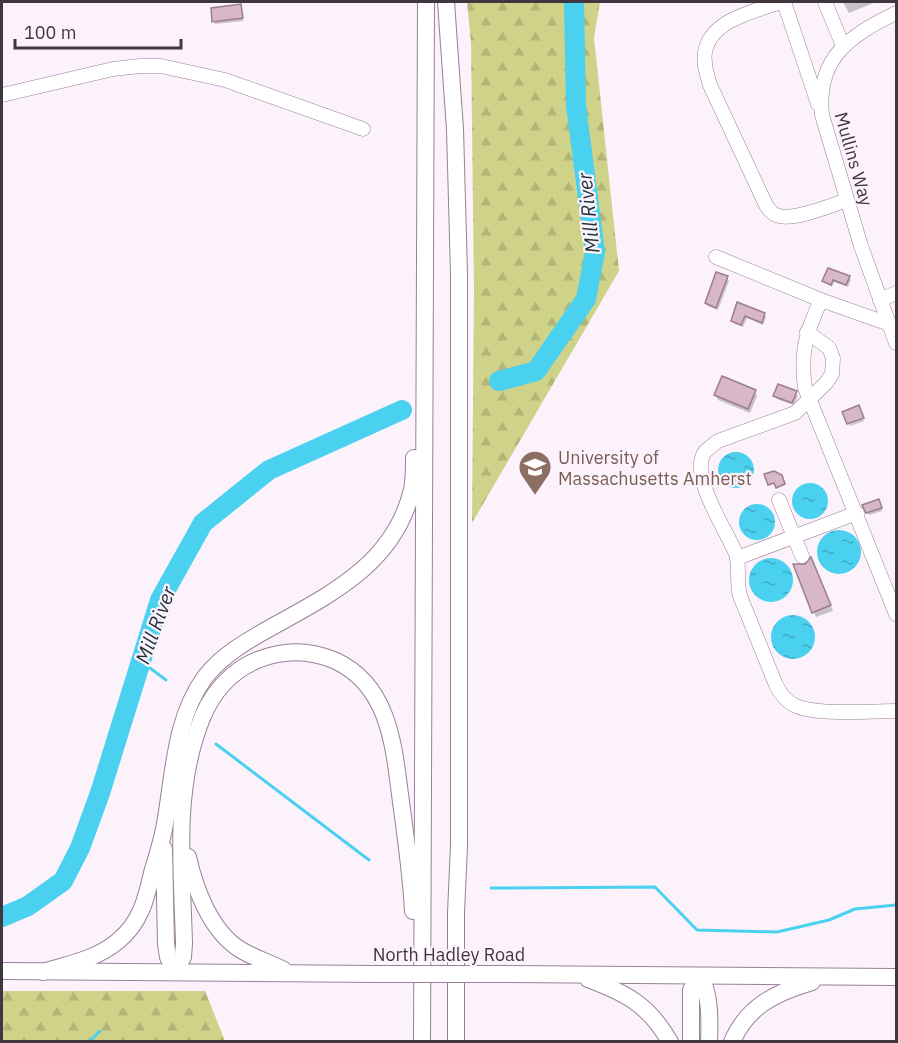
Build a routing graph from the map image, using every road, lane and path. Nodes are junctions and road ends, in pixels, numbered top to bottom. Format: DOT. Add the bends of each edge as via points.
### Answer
graph roads {
  1 [pos="426,2"];
  2 [pos="446,2"];
  3 [pos="783,2"];
  4 [pos="825,2"];
  5 [pos="897,13"];
  6 [pos="843,46"];
  7 [pos="2,95"];
  8 [pos="822,115"];
  9 [pos="363,129"];
  10 [pos="847,200"];
  11 [pos="426,220"];
  12 [pos="716,258"];
  13 [pos="897,293"];
  14 [pos="821,300"];
  15 [pos="880,300"];
  16 [pos="889,324"];
  17 [pos="807,332"];
  18 [pos="897,343"];
  19 [pos="809,399"];
  20 [pos="795,413"];
  21 [pos="816,415"];
  22 [pos="779,500"];
  23 [pos="857,513"];
  24 [pos="794,537"];
  25 [pos="802,556"];
  26 [pos="737,558"];
  27 [pos="897,614"];
  28 [pos="897,711"];
  29 [pos="182,824"];
  30 [pos="164,828"];
  31 [pos="2,972"];
  32 [pos="43,972"];
  33 [pos="175,972"];
  34 [pos="290,973"];
  35 [pos="576,975"];
  36 [pos="701,976"];
  37 [pos="829,977"];
  38 [pos="897,977"];
  39 [pos="456,993"];
  40 [pos="415,1041"];
  41 [pos="422,1041"];
  42 [pos="456,1041"];
  43 [pos="464,1041"];
  44 [pos="670,1041"];
  45 [pos="691,1041"];
  46 [pos="710,1041"];
  47 [pos="732,1041"];
  1 -- 11 [label="main road"];
  2 -- 39 [label="main road" via="459,274"];
  3 -- 8 [label="street"];
  3 -- 10 [label="street" via="735,18 719,28 705,51 710,85 773,214 784,217"];
  4 -- 6 [label="street"];
  5 -- 6 [label="street, Mullins Way" via="861,31"];
  6 -- 8 [label="street, Mullins Way" via="827,72 821,92"];
  7 -- 9 [label="street" via="120,68 161,66 225,80"];
  8 -- 10 [label="street, Mullins Way"];
  10 -- 15 [label="street, Mullins Way"];
  11 -- 30 [label="main road" via="412,487 402,517 384,547 357,576 245,643 206,677 192,699 184,723 171,775"];
  11 -- 41 [label="main road"];
  12 -- 14 [label="street"];
  13 -- 15 [label="street"];
  14 -- 16 [label="street"];
  14 -- 17 [label="street"];
  15 -- 16 [label="street, Mullins Way"];
  16 -- 18 [label="street, Mullins Way"];
  17 -- 19 [label="street" via="803,372"];
  17 -- 19 [label="street" via="829,348 833,358 832,374"];
  19 -- 20 [label="street"];
  19 -- 21 [label="street"];
  20 -- 21 [label="street"];
  20 -- 26 [label="street" via="718,441 703,456 701,469 706,488"];
  21 -- 23 [label="street"];
  22 -- 24 [label="street"];
  23 -- 24 [label="street"];
  23 -- 27 [label="street"];
  24 -- 25 [label="street"];
  24 -- 26 [label="street"];
  26 -- 28 [label="street" via="740,596 784,698 818,711"];
  29 -- 33 [label="main road" via="184,943 183,957"];
  29 -- 34 [label="main road" via="193,877 219,928 239,949"];
  29 -- 40 [label="main road" via="186,773 198,728 210,700 228,679 257,660 294,652 325,657 356,674 384,712 396,762 412,893"];
  30 -- 32 [label="main road" via="143,909 132,927 100,953"];
  30 -- 33 [label="main road" via="166,944"];
  31 -- 32 [label="main road, North Hadley Road"];
  32 -- 33 [label="main road, North Hadley Road"];
  33 -- 34 [label="main road, North Hadley Road"];
  34 -- 35 [label="main road, North Hadley Road, bridge"];
  35 -- 36 [label="main road, North Hadley Road"];
  35 -- 44 [label="main road" via="633,999 648,1010"];
  36 -- 37 [label="main road, North Hadley Road"];
  36 -- 45 [label="main road" via="691,990"];
  36 -- 46 [label="main road" via="707,990"];
  37 -- 38 [label="main road, North Hadley Road"];
  37 -- 47 [label="main road" via="784,990 762,1003"];
  39 -- 42 [label="main road"];
  39 -- 43 [label="main road"];
}
